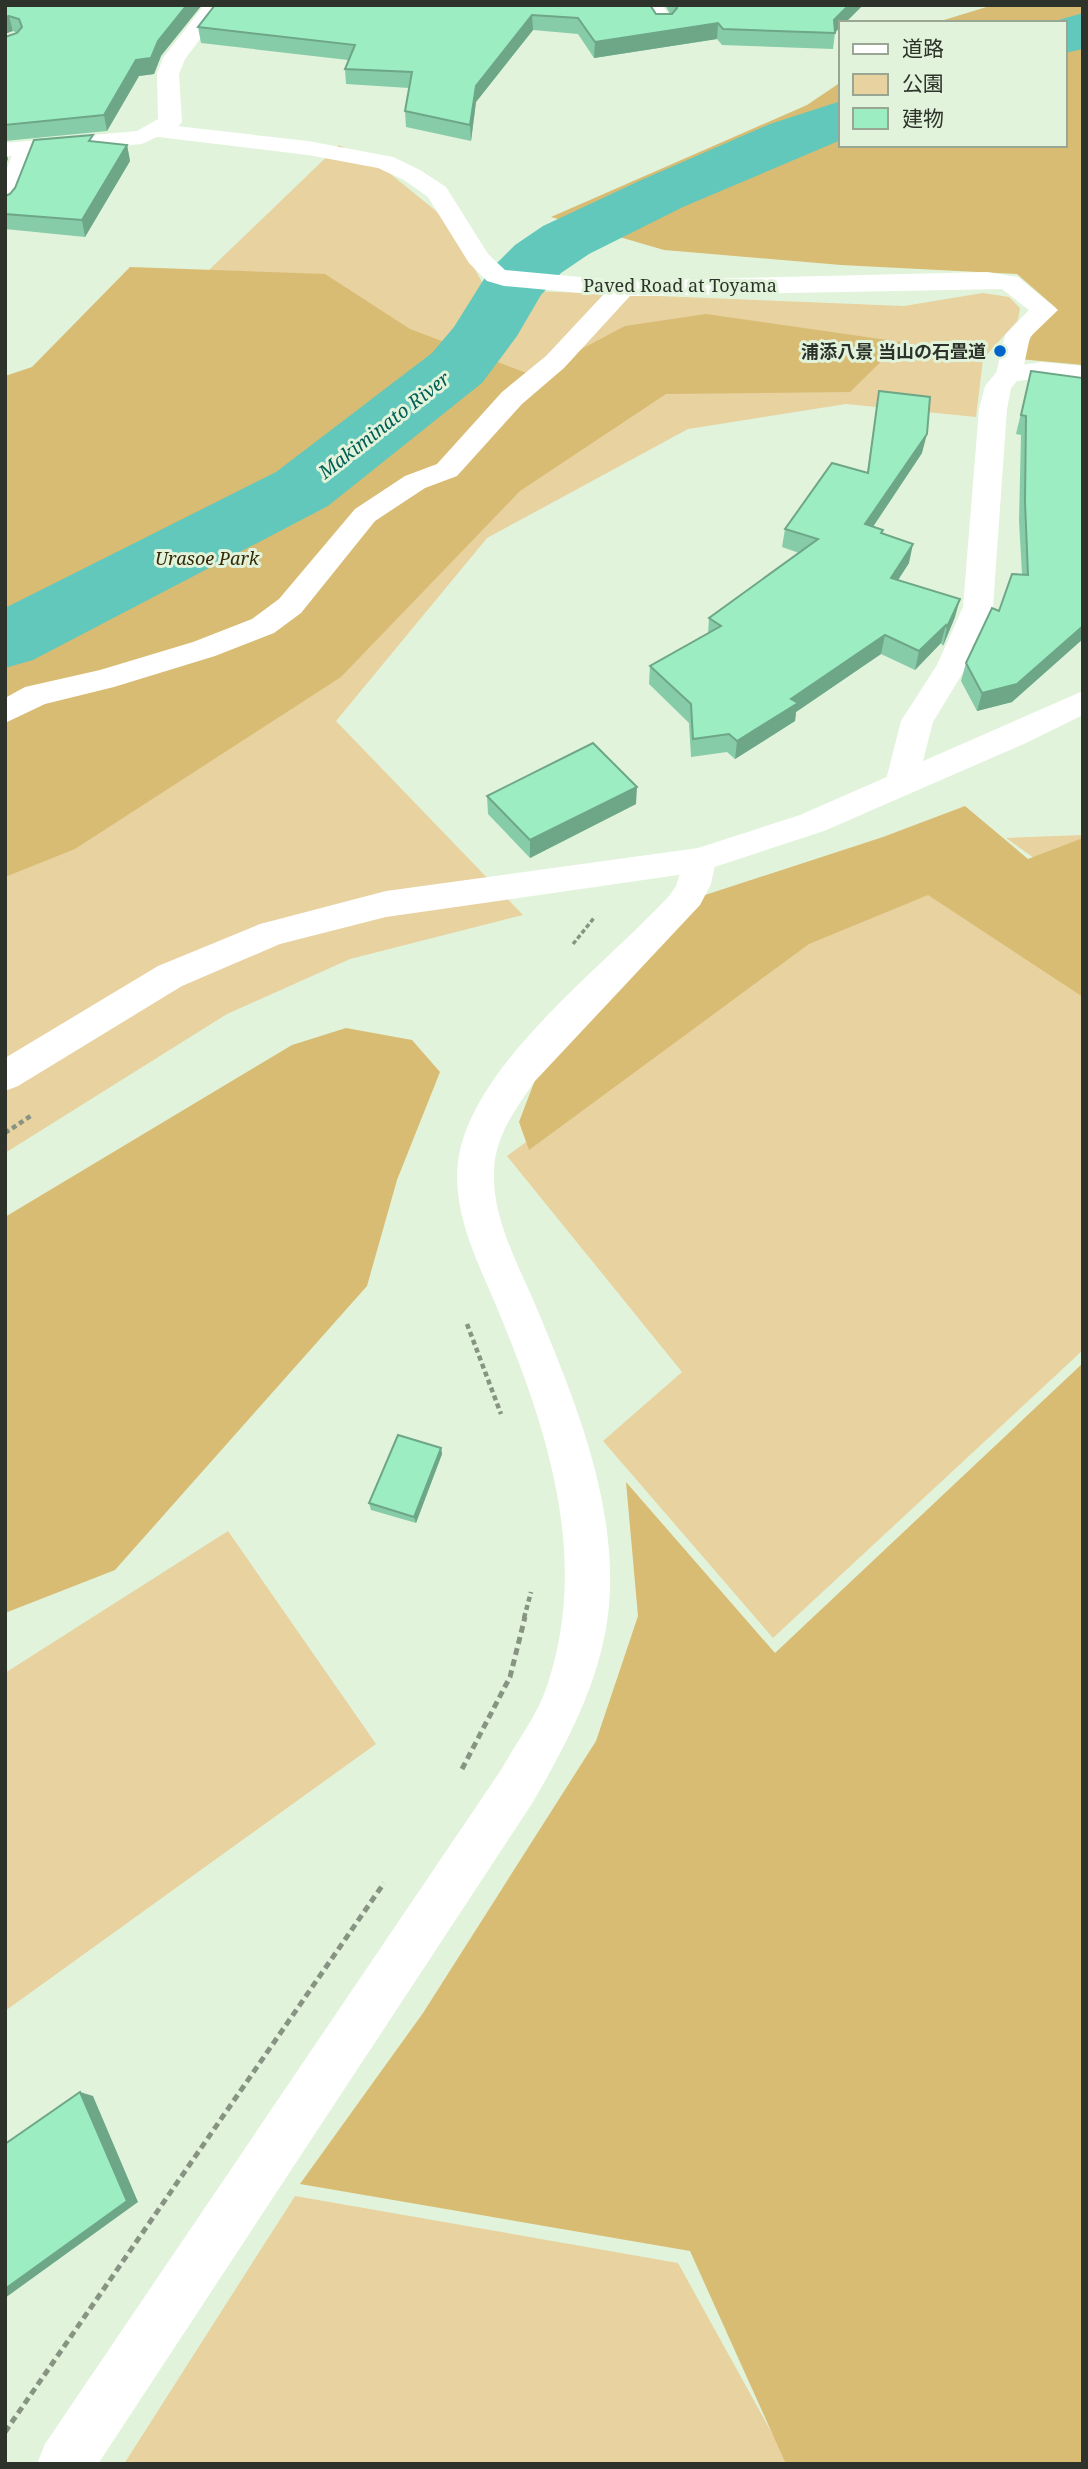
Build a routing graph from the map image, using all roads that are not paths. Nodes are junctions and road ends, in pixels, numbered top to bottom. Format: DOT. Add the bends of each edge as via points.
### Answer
graph roads {
  1 [pos="214,7"];
  2 [pos="240,8"];
  3 [pos="158,131"];
  4 [pos="16,149"];
  5 [pos="5,203"];
  6 [pos="624,289"];
  7 [pos="1009,374"];
  8 [pos="1083,374"];
  9 [pos="1083,702"];
  10 [pos="5,712"];
  11 [pos="901,784"];
  12 [pos="699,860"];
  13 [pos="5,1076"];
  14 [pos="65,2464"];
  1 -- 2 [label="street"];
  1 -- 3 [label="street" via="174,58 168,74 170,122"];
  3 -- 4 [label="street, Paved Road at Toyama" via="142,137"];
  3 -- 6 [label="street, Paved Road at Toyama" via="385,162 437,192 478,258 496,276"];
  4 -- 5 [label="street"];
  6 -- 7 [label="street, Paved Road at Toyama" via="1009,282 1045,310 1018,335"];
  6 -- 10 [label="street" via="555,362 512,398 447,470 415,482 365,515 290,606 262,626 179,657 36,695"];
  7 -- 8 [label="street" via="1042,370"];
  7 -- 11 [label="street" via="998,386 993,409 978,607 951,666 917,721"];
  9 -- 11 [label="street"];
  11 -- 12 [label="street" via="811,823"];
  12 -- 13 [label="street" via="386,904 272,933 170,976"];
  12 -- 14 [label="street" via="691,891 640,950 534,1056 512,1086 479,1146 475,1168 490,1242 547,1380 583,1501 589,1594 569,1688 517,1786"];
}
